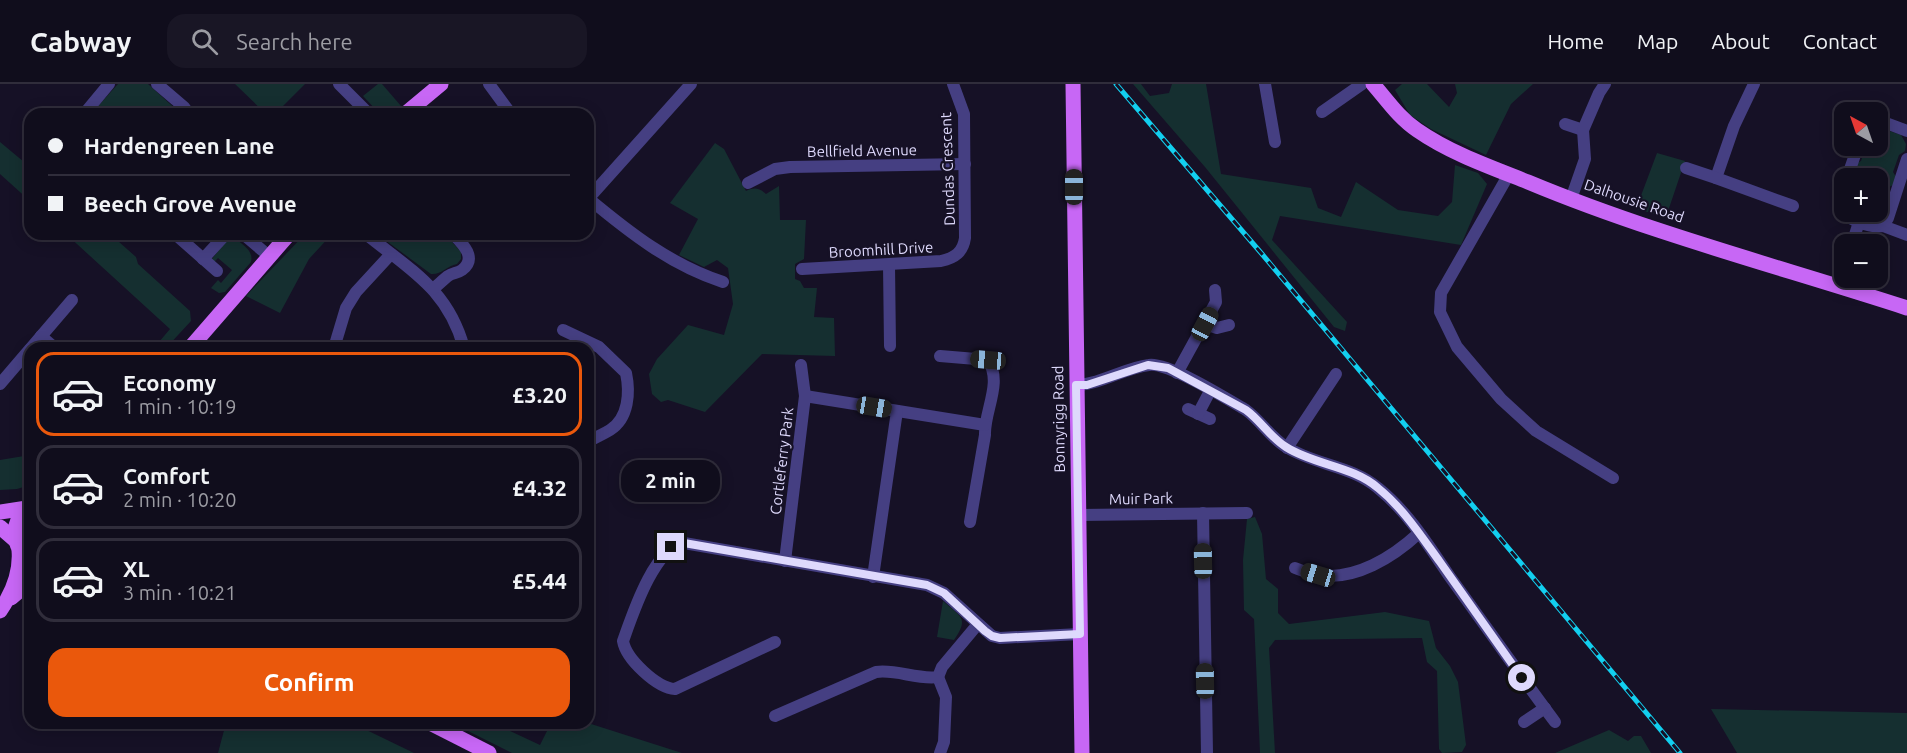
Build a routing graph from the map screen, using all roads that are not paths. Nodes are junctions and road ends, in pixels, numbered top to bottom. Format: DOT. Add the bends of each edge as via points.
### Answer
graph roads {
  1 [pos="109,84"];
  2 [pos="157,84"];
  3 [pos="339,84"];
  4 [pos="441,84"];
  5 [pos="489,84"];
  6 [pos="692,84"];
  7 [pos="953,84"];
  8 [pos="1073,84"];
  9 [pos="1265,84"];
  10 [pos="1362,84"];
  11 [pos="1373,84"];
  12 [pos="1605,84"];
  13 [pos="1754,84"];
  14 [pos="89,108"];
  15 [pos="185,108"];
  16 [pos="363,108"];
  17 [pos="412,108"];
  18 [pos="507,108"];
  19 [pos="1322,112"];
  20 [pos="1565,124"];
  21 [pos="1888,124"];
  22 [pos="1583,130"];
  23 [pos="1907,131"];
  24 [pos="1276,142"];
  25 [pos="1907,159"];
  26 [pos="964,164"];
  27 [pos="1686,168"];
  28 [pos="1509,174"];
  29 [pos="1716,178"];
  30 [pos="748,183"];
  31 [pos="594,191"];
  32 [pos="1571,199"];
  33 [pos="594,203"];
  34 [pos="1793,206"];
  35 [pos="1859,222"];
  36 [pos="1883,226"];
  37 [pos="1855,234"];
  38 [pos="1907,235"];
  39 [pos="182,240"];
  40 [pos="220,240"];
  41 [pos="250,240"];
  42 [pos="284,240"];
  43 [pos="374,240"];
  44 [pos="459,240"];
  45 [pos="959,253"];
  46 [pos="391,254"];
  47 [pos="269,256"];
  48 [pos="203,259"];
  49 [pos="889,265"];
  50 [pos="802,269"];
  51 [pos="217,271"];
  52 [pos="723,282"];
  53 [pos="1834,284"];
  54 [pos="1845,288"];
  55 [pos="433,289"];
  56 [pos="1215,290"];
  57 [pos="72,300"];
  58 [pos="1907,308"];
  59 [pos="1205,324"];
  60 [pos="1229,325"];
  61 [pos="563,330"];
  62 [pos="41,336"];
  63 [pos="36,342"];
  64 [pos="48,342"];
  65 [pos="195,342"];
  66 [pos="336,342"];
  67 [pos="462,342"];
  68 [pos="588,342"];
  69 [pos="887,342"];
  70 [pos="594,345"];
  71 [pos="24,356"];
  72 [pos="940,356"];
  73 [pos="801,365"];
  74 [pos="1177,373"];
  75 [pos="1336,374"];
  76 [pos="0,384"];
  77 [pos="1076,385"];
  78 [pos="1210,391"];
  79 [pos="805,396"];
  80 [pos="897,411"];
  81 [pos="1199,414"];
  82 [pos="985,425"];
  83 [pos="594,439"];
  84 [pos="1287,448"];
  85 [pos="1613,478"];
  86 [pos="24,508"];
  87 [pos="0,512"];
  88 [pos="24,513"];
  89 [pos="1203,513"];
  90 [pos="1247,513"];
  91 [pos="1079,515"];
  92 [pos="970,522"];
  93 [pos="0,527"];
  94 [pos="1419,533"];
  95 [pos="21,550"];
  96 [pos="785,561"];
  97 [pos="1295,568"];
  98 [pos="873,577"];
  99 [pos="24,587"];
  100 [pos="3,606"];
  101 [pos="978,624"];
  102 [pos="1080,634"];
  103 [pos="769,649"];
  104 [pos="938,677"];
  105 [pos="1545,708"];
  106 [pos="775,716"];
  107 [pos="1524,722"];
  108 [pos="1555,722"];
  109 [pos="442,729"];
  110 [pos="489,753"];
  111 [pos="940,753"];
  112 [pos="1082,753"];
  113 [pos="1207,753"];
  1 -- 14 [label="street"];
  2 -- 15 [label="street"];
  3 -- 16 [label="street"];
  4 -- 17 [label="main road"];
  5 -- 18 [label="street"];
  6 -- 31 [label="street"];
  7 -- 26 [label="street, Dundas Crescent" via="964,114"];
  8 -- 77 [label="main road, Bonnyrigg Road"];
  9 -- 24 [label="street"];
  10 -- 19 [label="street"];
  11 -- 28 [label="main road, Dalhousie Road" via="1415,129 1447,148"];
  12 -- 22 [label="street"];
  13 -- 29 [label="street"];
  20 -- 22 [label="street"];
  21 -- 23 [label="street"];
  22 -- 32 [label="street" via="1585,159"];
  25 -- 36 [label="street"];
  26 -- 30 [label="street, Bellfield Avenue" via="790,167 775,169 765,180"];
  26 -- 45 [label="street, Dundas Crescent" via="965,238"];
  27 -- 29 [label="street"];
  28 -- 32 [label="main road, Dalhousie Road"];
  28 -- 85 [label="street" via="1442,293 1440,312 1457,346 1501,399 1536,431"];
  29 -- 34 [label="street"];
  32 -- 53 [label="main road, Dalhousie Road"];
  33 -- 52 [label="street" via="677,264 712,273"];
  35 -- 36 [label="street"];
  35 -- 37 [label="street"];
  36 -- 38 [label="street"];
  39 -- 48 [label="street"];
  40 -- 48 [label="street"];
  41 -- 47 [label="street"];
  42 -- 47 [label="main road"];
  43 -- 46 [label="street"];
  44 -- 55 [label="street" via="466,247 468,264"];
  45 -- 49 [label="street, Broomhill Drive" via="941,261"];
  46 -- 55 [label="street"];
  46 -- 66 [label="street" via="356,292 346,308"];
  47 -- 65 [label="main road"];
  48 -- 51 [label="street"];
  49 -- 50 [label="street, Broomhill Drive"];
  49 -- 69 [label="street"];
  54 -- 58 [label="main road, Dalhousie Road"];
  55 -- 67 [label="street" via="445,303"];
  56 -- 59 [label="street" via="1216,302"];
  57 -- 62 [label="street"];
  59 -- 60 [label="street" via="1216,328"];
  59 -- 74 [label="street"];
  61 -- 68 [label="street"];
  62 -- 63 [label="street"];
  62 -- 64 [label="street"];
  70 -- 83 [label="street" via="626,373 629,400 620,420"];
  71 -- 76 [label="street"];
  72 -- 82 [label="street" via="988,360 993,367 991,407"];
  73 -- 79 [label="street, Cortleferry Park"];
  74 -- 77 [label="street" via="1148,365"];
  74 -- 78 [label="street"];
  75 -- 84 [label="street"];
  77 -- 91 [label="main road, Bonnyrigg Road"];
  78 -- 81 [label="street"];
  78 -- 84 [label="street" via="1253,415"];
  79 -- 80 [label="street"];
  79 -- 96 [label="street, Cortleferry Park"];
  80 -- 82 [label="street"];
  80 -- 98 [label="street"];
  82 -- 92 [label="street" via="977,510"];
  84 -- 94 [label="street" via="1376,486"];
  86 -- 87 [label="main road"];
  88 -- 95 [label="main road" via="17,522"];
  89 -- 90 [label="street, Muir Park"];
  89 -- 91 [label="street, Muir Park"];
  89 -- 113 [label="street"];
  91 -- 102 [label="main road, Bonnyrigg Road"];
  93 -- 95 [label="main road"];
  94 -- 97 [label="street" via="1382,560 1344,575 1318,575"];
  94 -- 105 [label="street"];
  95 -- 100 [label="main road" via="18,576"];
  96 -- 98 [label="street"];
  96 -- 103 [label="street" via="677,544 643,587 623,641 631,660 663,686 675,689"];
  98 -- 101 [label="street" via="936,588"];
  99 -- 100 [label="main road"];
  101 -- 102 [label="street" via="1000,638"];
  101 -- 104 [label="street"];
  102 -- 112 [label="main road, Bonnyrigg Road"];
  104 -- 106 [label="street" via="876,672"];
  104 -- 111 [label="street" via="946,697"];
  105 -- 107 [label="street"];
  105 -- 108 [label="street"];
  109 -- 110 [label="main road"];
}
